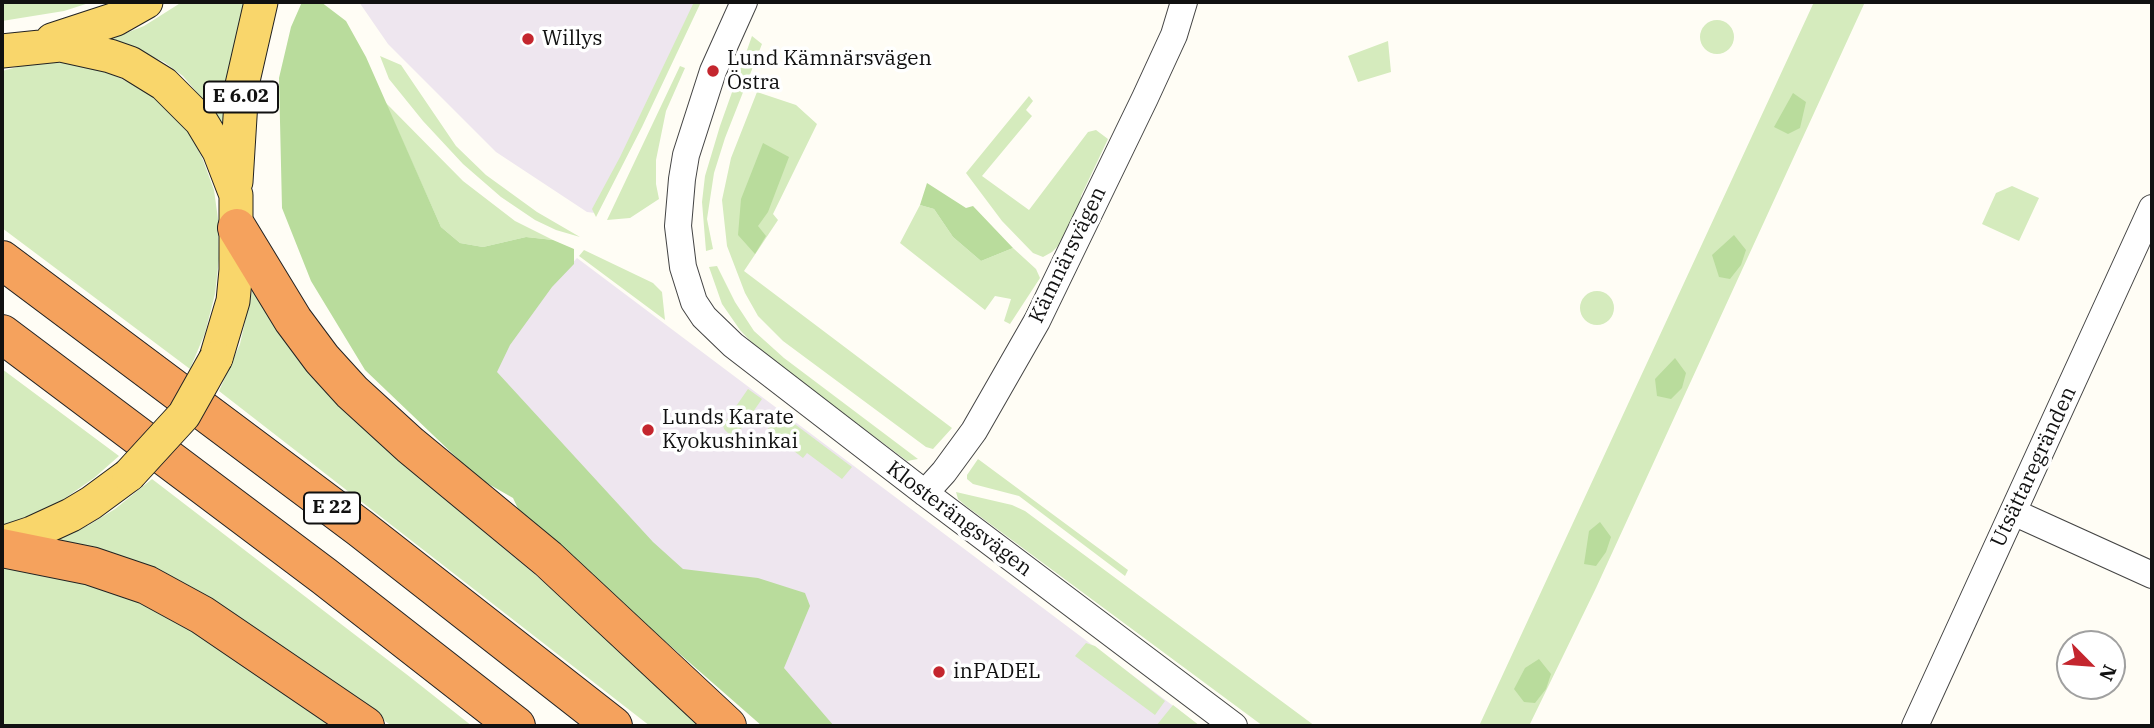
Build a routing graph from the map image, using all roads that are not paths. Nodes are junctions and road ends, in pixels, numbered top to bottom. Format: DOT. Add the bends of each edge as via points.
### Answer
graph roads {
  1 [pos="146,2"];
  2 [pos="261,2"];
  3 [pos="744,2"];
  4 [pos="1184,2"];
  5 [pos="14,49"];
  6 [pos="2152,208"];
  7 [pos="236,212"];
  8 [pos="2146,237"];
  9 [pos="2,260"];
  10 [pos="8,339"];
  11 [pos="925,493"];
  12 [pos="2013,512"];
  13 [pos="2,545"];
  14 [pos="2152,575"];
  15 [pos="365,726"];
  16 [pos="516,726"];
  17 [pos="613,726"];
  18 [pos="727,726"];
  19 [pos="1234,726"];
  20 [pos="1915,726"];
  1 -- 5 [label="main road" via="104,23"];
  2 -- 7 [label="main road, E 6.02" via="242,85"];
  3 -- 11 [label="street, Klosterängsvägen" via="713,71 682,179 678,226 683,267 694,302 733,345"];
  4 -- 11 [label="street, Kämnärsvägen" via="1157,73 1037,321 974,431"];
  5 -- 7 [label="main road" via="87,49 130,63 164,84 212,136 228,171"];
  6 -- 8 [label="street, Utsättaregränden"];
  7 -- 13 [label="main road, bridge" via="233,301 216,358 184,415 129,475 71,515"];
  7 -- 18 [label="highway" via="293,320 352,392 548,559"];
  8 -- 12 [label="street, Utsättaregränden"];
  9 -- 17 [label="highway, E 22" via="360,528"];
  10 -- 16 [label="highway, E 22"];
  11 -- 19 [label="street, Klosterängsvägen"];
  12 -- 14 [label="street"];
  12 -- 20 [label="street, Utsättaregränden"];
  13 -- 15 [label="highway" via="147,585 202,615"];
}
